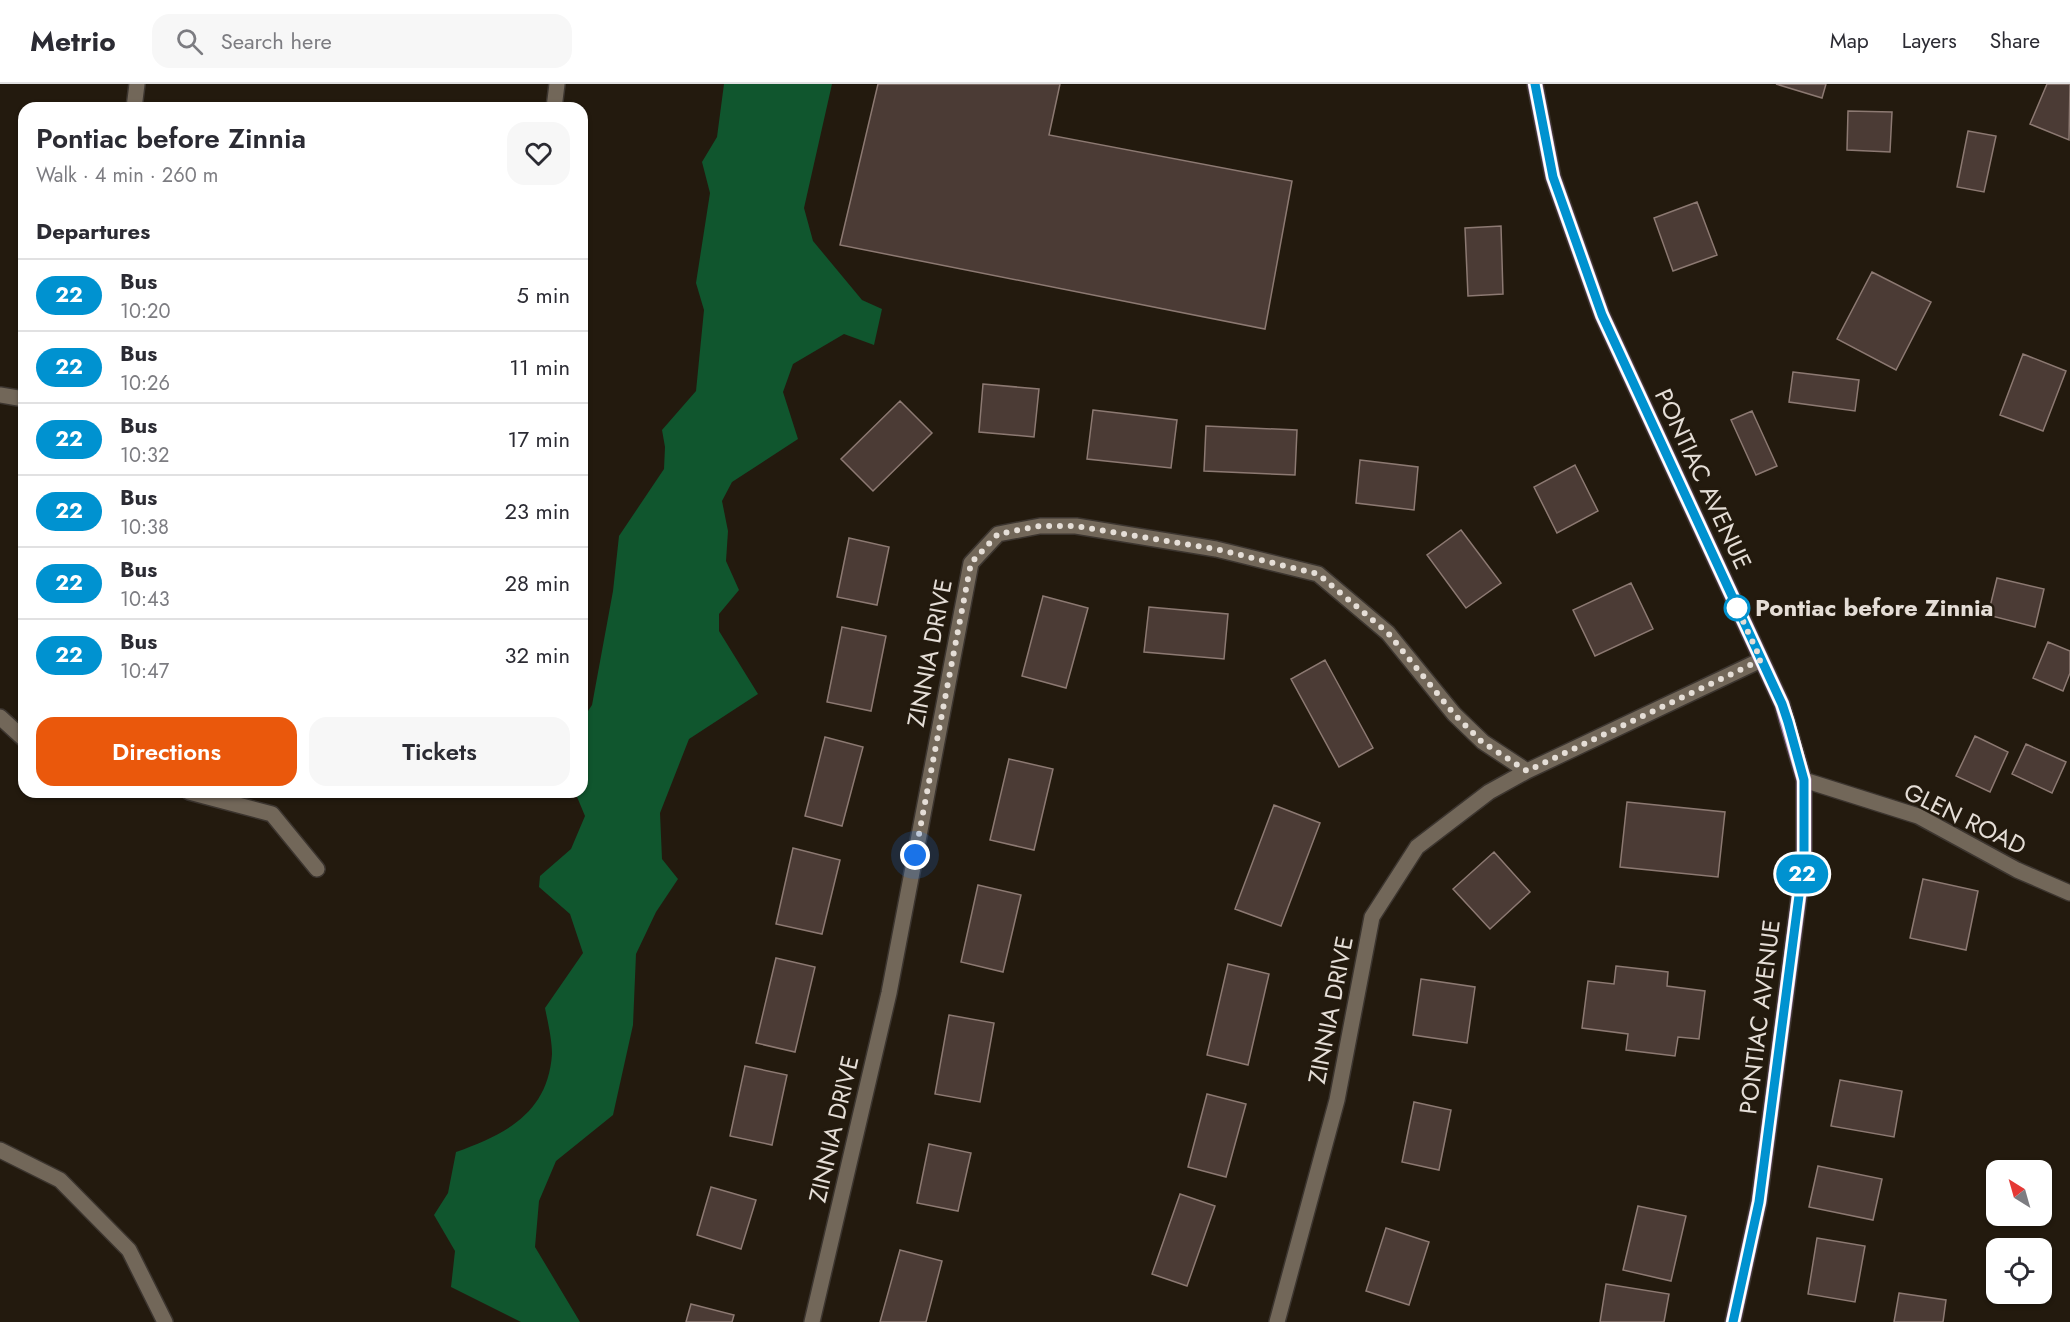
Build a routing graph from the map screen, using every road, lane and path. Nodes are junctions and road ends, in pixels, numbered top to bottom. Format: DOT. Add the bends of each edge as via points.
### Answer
graph roads {
  1 [pos="137,84"];
  2 [pos="557,84"];
  3 [pos="1535,84"];
  4 [pos="135,102"];
  5 [pos="555,102"];
  6 [pos="0,395"];
  7 [pos="18,398"];
  8 [pos="1761,660"];
  9 [pos="0,717"];
  10 [pos="18,734"];
  11 [pos="1527,771"];
  12 [pos="1804,780"];
  13 [pos="212,798"];
  14 [pos="317,869"];
  15 [pos="2070,893"];
  16 [pos="0,1150"];
  17 [pos="165,1322"];
  18 [pos="812,1322"];
  19 [pos="1277,1322"];
  20 [pos="1733,1322"];
  1 -- 4 [label="street"];
  2 -- 5 [label="street"];
  3 -- 8 [label="main road, PONTIAC AVENUE" via="1553,177 1602,315"];
  6 -- 7 [label="street"];
  8 -- 11 [label="street, ZINNIA DRIVE"];
  8 -- 12 [label="main road, PONTIAC AVENUE" via="1782,704"];
  9 -- 10 [label="street"];
  11 -- 18 [label="street, ZINNIA DRIVE" via="1482,742 1388,633 1318,574 1216,549 1076,526 1040,526 998,534 971,563 889,993"];
  11 -- 19 [label="street, ZINNIA DRIVE" via="1489,792 1417,847 1372,917 1337,1100"];
  12 -- 15 [label="street, GLEN ROAD" via="1918,816 2017,870"];
  12 -- 20 [label="main road, PONTIAC AVENUE" via="1804,858 1759,1202"];
  13 -- 14 [label="street" via="272,814"];
  16 -- 17 [label="street" via="60,1180 129,1250"];
}
